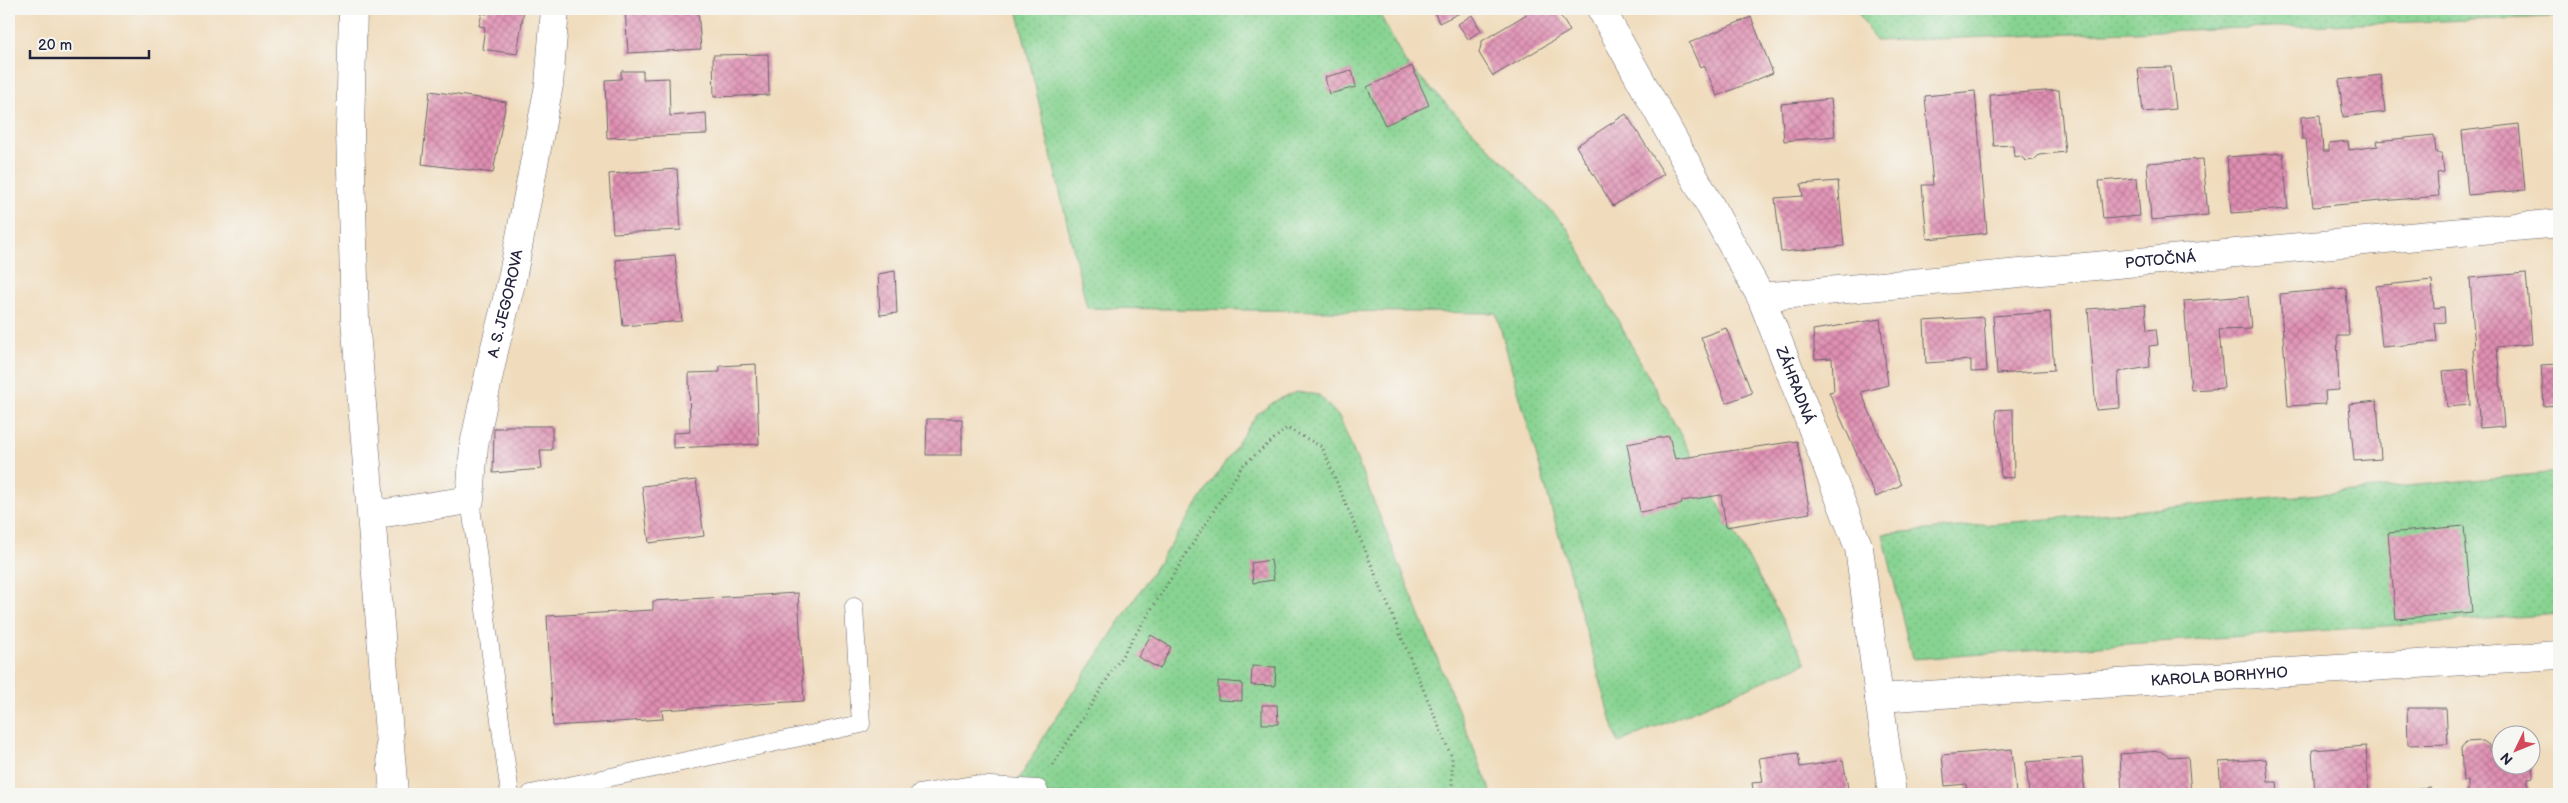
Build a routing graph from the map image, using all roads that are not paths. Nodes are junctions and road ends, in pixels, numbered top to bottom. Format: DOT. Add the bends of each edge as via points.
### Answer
graph roads {
  1 [pos="352,9"];
  2 [pos="555,9"];
  3 [pos="1601,9"];
  4 [pos="2559,223"];
  5 [pos="1761,297"];
  6 [pos="470,500"];
  7 [pos="372,514"];
  8 [pos="854,607"];
  9 [pos="2559,655"];
  10 [pos="1879,698"];
  11 [pos="1039,792"];
  12 [pos="394,794"];
  13 [pos="510,794"];
  14 [pos="531,794"];
  15 [pos="919,794"];
  16 [pos="1892,794"];
  1 -- 7 [label="street" via="350,130 355,319"];
  2 -- 6 [label="street, A. S. JEGOROVA" via="549,85 512,279 474,445"];
  3 -- 5 [label="street, ZÁHRADNÁ"];
  4 -- 5 [label="street, POTOČNÁ"];
  5 -- 10 [label="street, ZÁHRADNÁ" via="1859,548"];
  6 -- 7 [label="street"];
  6 -- 13 [label="lane"];
  7 -- 12 [label="street"];
  8 -- 14 [label="lane" via="861,724"];
  9 -- 10 [label="street, KAROLA BORHYHO"];
  10 -- 16 [label="street, ZÁHRADNÁ"];
  11 -- 15 [label="lane" via="1015,786 974,786"];
}
